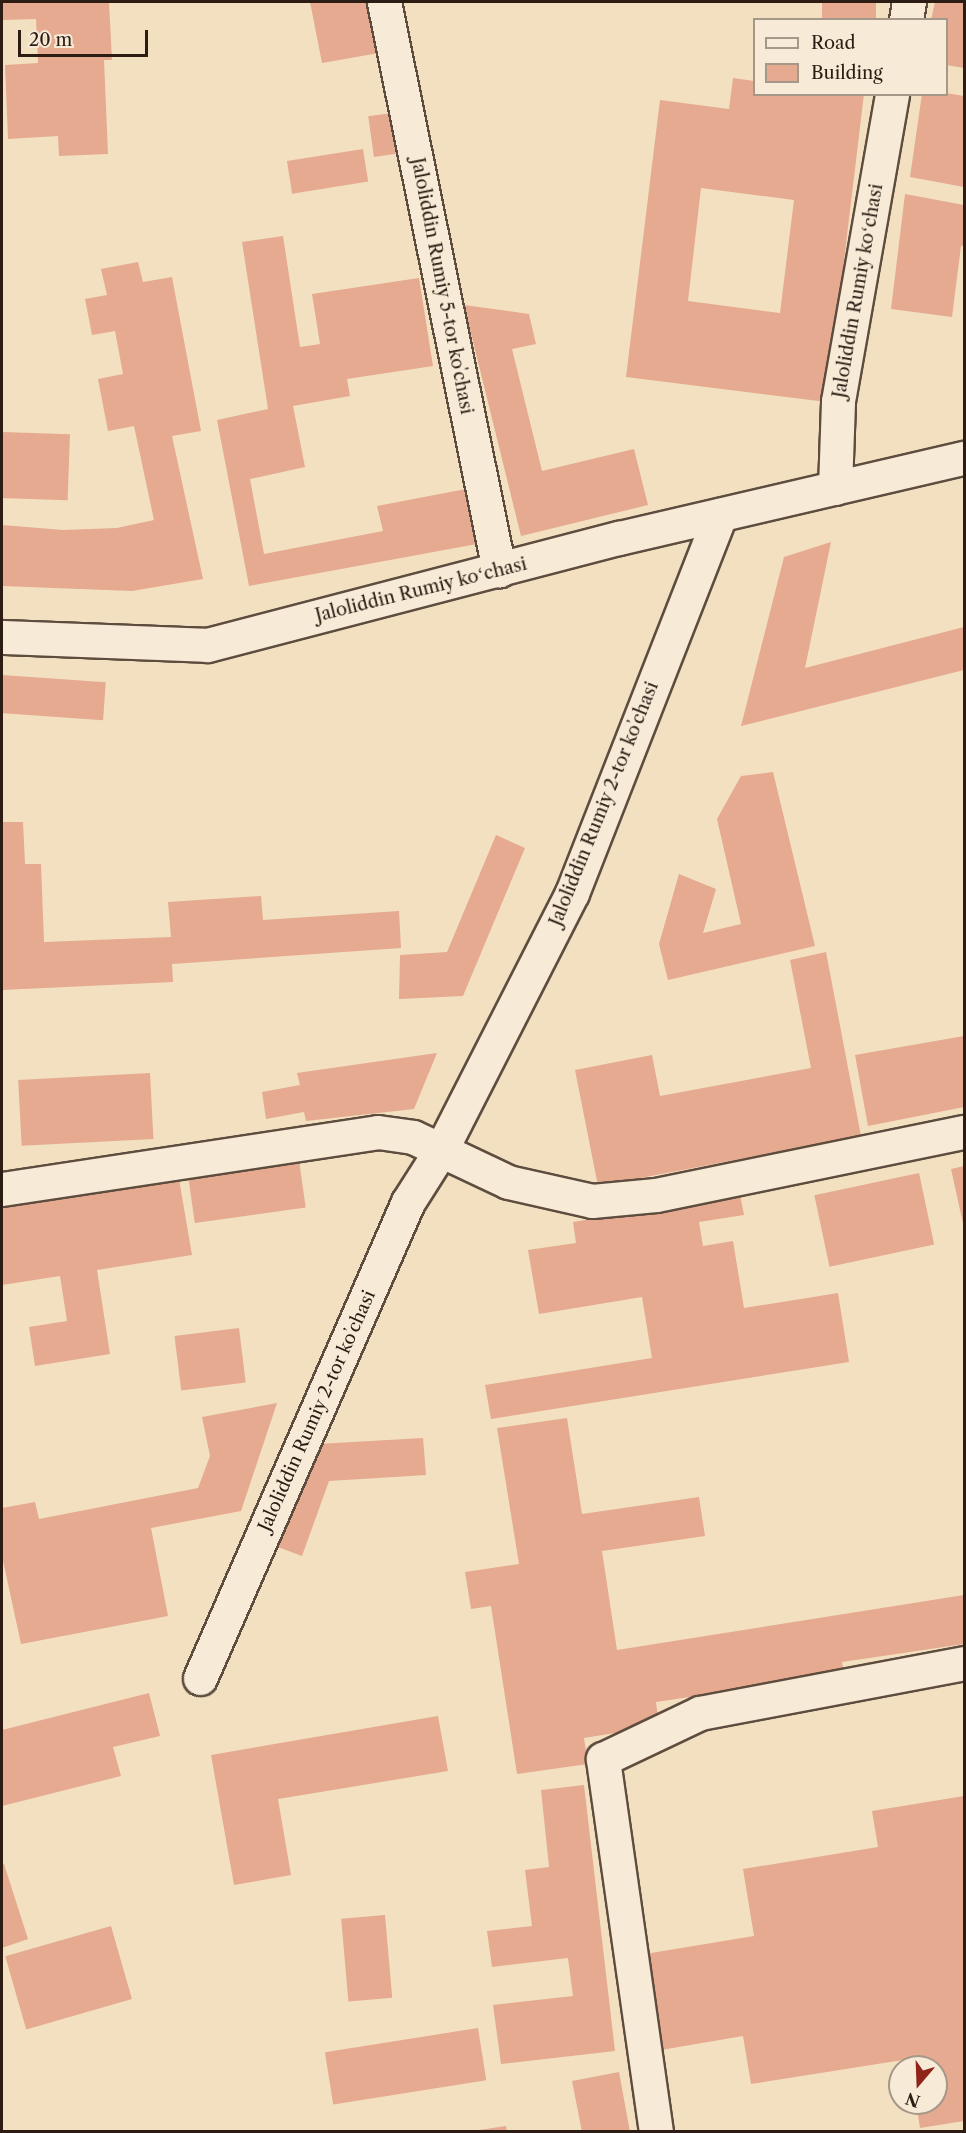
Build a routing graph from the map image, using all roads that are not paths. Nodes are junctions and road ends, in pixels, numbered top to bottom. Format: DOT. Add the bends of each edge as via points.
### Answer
graph roads {
  1 [pos="384,2"];
  2 [pos="909,2"];
  3 [pos="906,18"];
  4 [pos="892,96"];
  5 [pos="964,458"];
  6 [pos="835,488"];
  7 [pos="720,515"];
  8 [pos="499,570"];
  9 [pos="2,638"];
  10 [pos="964,1132"];
  11 [pos="441,1150"];
  12 [pos="2,1189"];
  13 [pos="964,1663"];
  14 [pos="200,1678"];
  15 [pos="656,2132"];
  1 -- 8 [label="street, Jaloliddin Rumiy 5-tor koʼchasi"];
  2 -- 3 [label="street"];
  4 -- 6 [label="street, Jaloliddin Rumiy koʻchasi" via="838,401"];
  5 -- 6 [label="street, Jaloliddin Rumiy koʻchasi"];
  6 -- 7 [label="street, Jaloliddin Rumiy koʻchasi"];
  7 -- 8 [label="street, Jaloliddin Rumiy koʻchasi"];
  7 -- 11 [label="street, Jaloliddin Rumiy 2-tor koʼchasi" via="572,893"];
  8 -- 9 [label="street, Jaloliddin Rumiy koʻchasi" via="207,645"];
  10 -- 11 [label="street" via="656,1195 592,1201 508,1182"];
  11 -- 12 [label="street" via="413,1137 378,1132"];
  11 -- 14 [label="street, Jaloliddin Rumiy 2-tor koʼchasi" via="408,1202"];
  13 -- 15 [label="street" via="700,1713 603,1760"];
}
